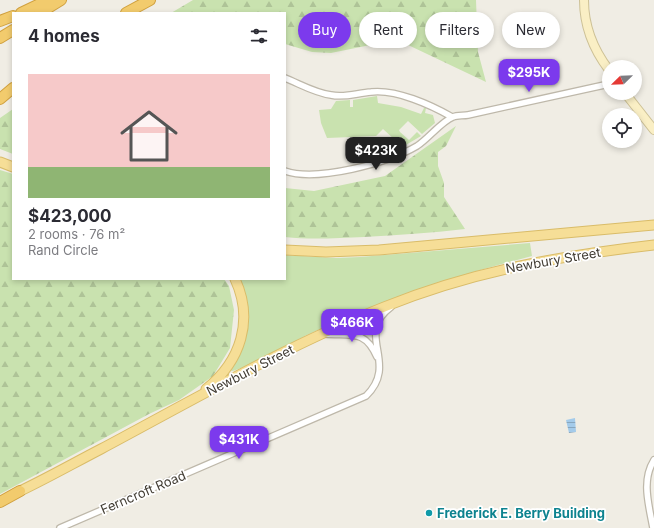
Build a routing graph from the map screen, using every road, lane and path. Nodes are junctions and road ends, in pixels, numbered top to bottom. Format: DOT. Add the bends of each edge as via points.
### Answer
graph roads {
  1 [pos="48,0"];
  2 [pos="61,0"];
  3 [pos="150,0"];
  4 [pos="584,0"];
  5 [pos="23,12"];
  6 [pos="42,12"];
  7 [pos="128,12"];
  8 [pos="12,16"];
  9 [pos="0,21"];
  10 [pos="12,31"];
  11 [pos="0,38"];
  12 [pos="602,60"];
  13 [pos="286,78"];
  14 [pos="12,83"];
  15 [pos="602,86"];
  16 [pos="12,89"];
  17 [pos="0,90"];
  18 [pos="0,100"];
  19 [pos="630,100"];
  20 [pos="452,117"];
  21 [pos="654,130"];
  22 [pos="0,162"];
  23 [pos="12,167"];
  24 [pos="286,172"];
  25 [pos="654,225"];
  26 [pos="654,245"];
  27 [pos="286,250"];
  28 [pos="235,280"];
  29 [pos="400,301"];
  30 [pos="322,334"];
  31 [pos="379,361"];
  32 [pos="182,406"];
  33 [pos="654,460"];
  34 [pos="20,491"];
  35 [pos="0,501"];
  36 [pos="60,528"];
  37 [pos="653,528"];
  1 -- 5 [label="highway"];
  2 -- 6 [label="highway"];
  3 -- 7 [label="highway"];
  4 -- 12 [label="street" via="590,36"];
  8 -- 9 [label="highway"];
  10 -- 11 [label="highway"];
  13 -- 20 [label="street" via="313,91 331,95 349,96 372,92 394,94"];
  14 -- 17 [label="highway"];
  15 -- 20 [label="street"];
  16 -- 18 [label="highway"];
  19 -- 21 [label="street"];
  20 -- 24 [label="street" via="418,145 387,159 314,176"];
  22 -- 23 [label="main road"];
  25 -- 27 [label="main road, Newbury Street" via="379,250"];
  26 -- 29 [label="main road, Newbury Street" via="576,254 528,263"];
  28 -- 32 [label="main road" via="245,322 238,347 213,384"];
  29 -- 30 [label="main road, Newbury Street"];
  29 -- 31 [label="street, Ferncroft Road" via="382,315 375,329"];
  30 -- 31 [label="street" via="352,334 362,337 372,346"];
  30 -- 32 [label="main road, Newbury Street"];
  31 -- 36 [label="street, Ferncroft Road" via="376,384 366,396"];
  32 -- 34 [label="main road, Newbury Street"];
  33 -- 37 [label="street" via="646,477"];
  34 -- 35 [label="highway"];
}
